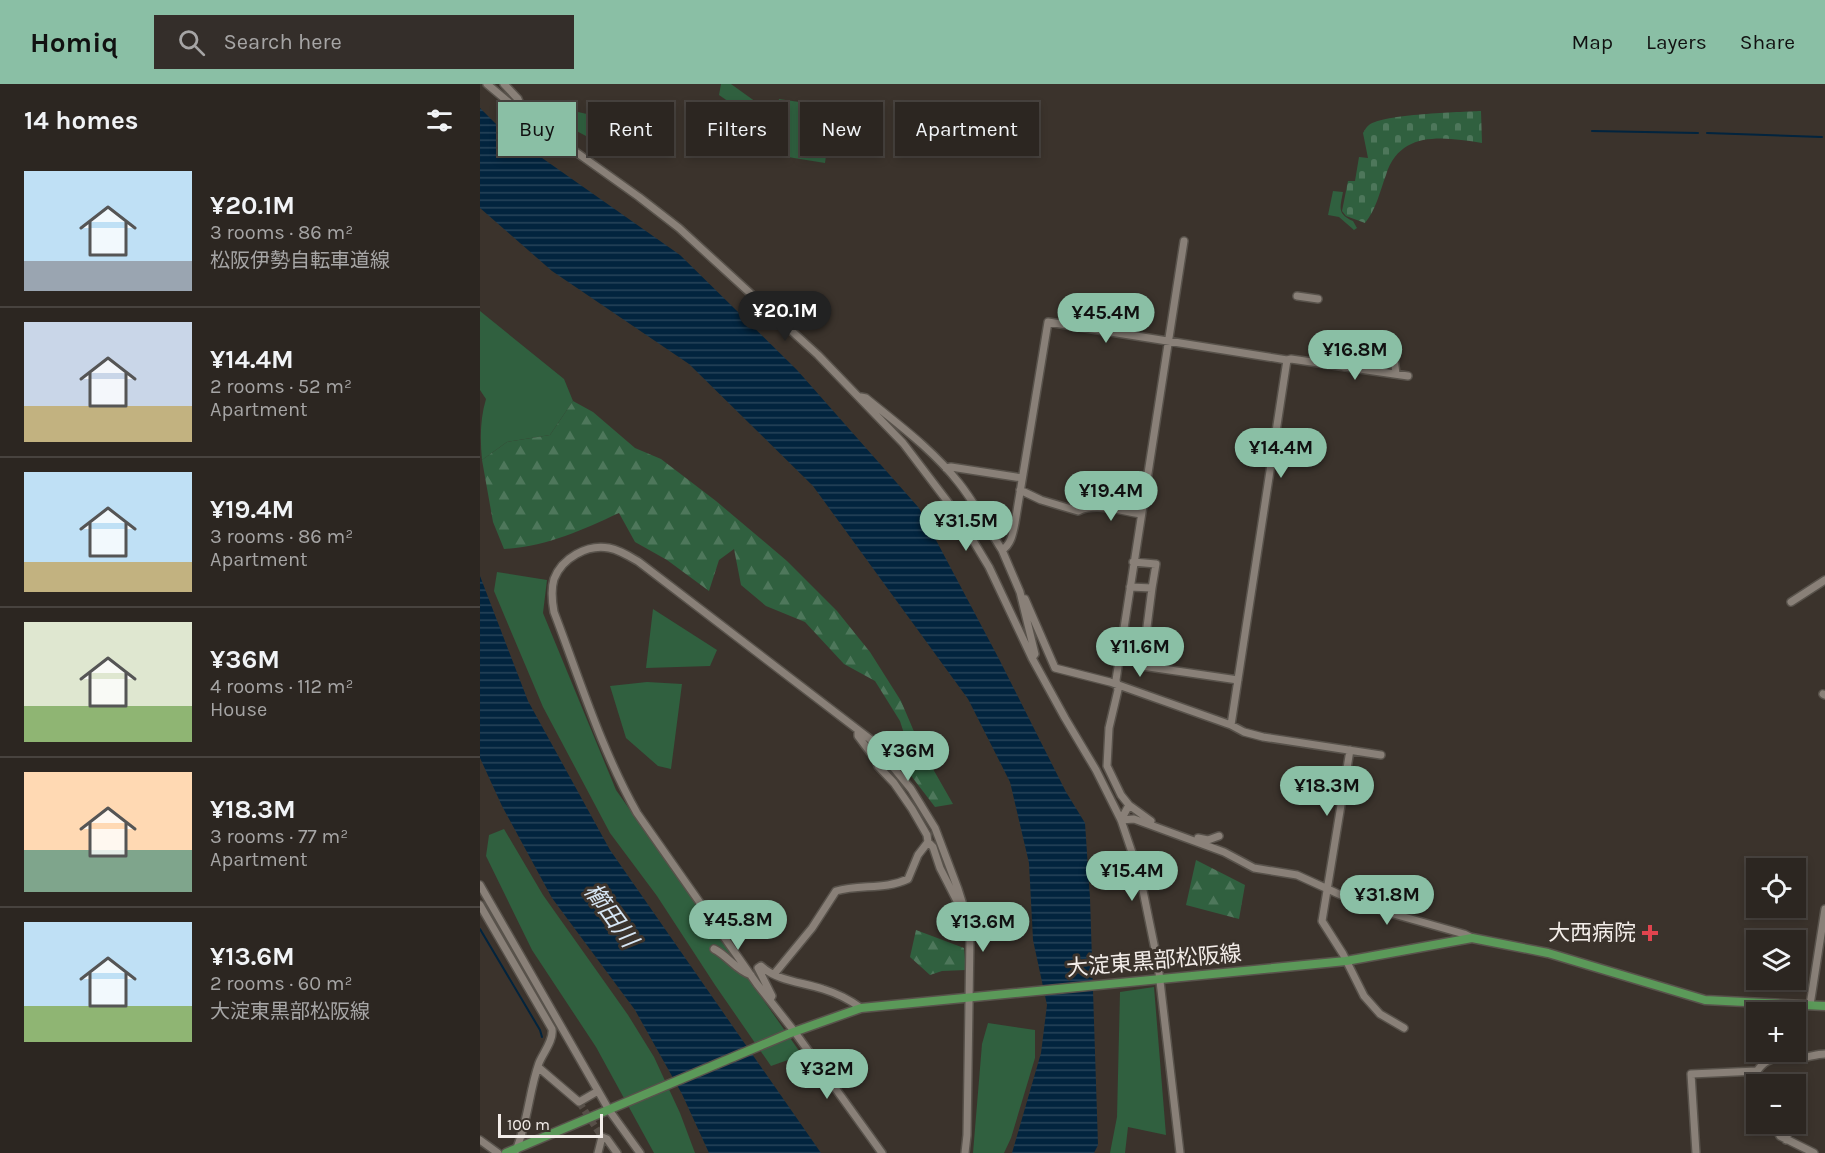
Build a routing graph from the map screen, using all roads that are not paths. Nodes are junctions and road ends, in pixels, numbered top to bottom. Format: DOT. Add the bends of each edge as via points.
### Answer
graph roads {
  1 [pos="487,84"];
  2 [pos="504,84"];
  3 [pos="508,102"];
  4 [pos="519,102"];
  5 [pos="576,152"];
  6 [pos="1184,241"];
  7 [pos="1297,296"];
  8 [pos="1318,299"];
  9 [pos="1167,341"];
  10 [pos="1287,360"];
  11 [pos="1344,367"];
  12 [pos="1396,374"];
  13 [pos="1408,376"];
  14 [pos="858,396"];
  15 [pos="946,468"];
  16 [pos="1022,478"];
  17 [pos="1020,490"];
  18 [pos="1142,514"];
  19 [pos="1002,550"];
  20 [pos="1133,561"];
  21 [pos="1825,580"];
  22 [pos="1130,587"];
  23 [pos="1152,588"];
  24 [pos="1020,592"];
  25 [pos="1791,602"];
  26 [pos="1032,658"];
  27 [pos="1238,680"];
  28 [pos="1117,684"];
  29 [pos="1231,725"];
  30 [pos="858,730"];
  31 [pos="1350,750"];
  32 [pos="1381,755"];
  33 [pos="1129,805"];
  34 [pos="1121,820"];
  35 [pos="1219,836"];
  36 [pos="1190,838"];
  37 [pos="928,842"];
  38 [pos="480,885"];
  39 [pos="1328,888"];
  40 [pos="480,905"];
  41 [pos="1825,909"];
  42 [pos="965,912"];
  43 [pos="1472,938"];
  44 [pos="714,949"];
  45 [pos="1346,961"];
  46 [pos="775,974"];
  47 [pos="751,975"];
  48 [pos="1158,979"];
  49 [pos="972,997"];
  50 [pos="770,1000"];
  51 [pos="1810,1005"];
  52 [pos="1825,1006"];
  53 [pos="861,1008"];
  54 [pos="1404,1028"];
  55 [pos="791,1033"];
  56 [pos="1825,1054"];
  57 [pos="538,1066"];
  58 [pos="598,1091"];
  59 [pos="611,1109"];
  60 [pos="1778,1134"];
  61 [pos="1788,1134"];
  62 [pos="480,1140"];
  63 [pos="1786,1140"];
  64 [pos="515,1152"];
  65 [pos="498,1153"];
  66 [pos="506,1153"];
  67 [pos="598,1153"];
  68 [pos="616,1153"];
  69 [pos="640,1153"];
  70 [pos="882,1153"];
  71 [pos="965,1153"];
  72 [pos="1180,1153"];
  73 [pos="1696,1153"];
  74 [pos="1814,1153"];
  1 -- 3 [label="street"];
  2 -- 4 [label="street"];
  5 -- 14 [label="street" via="679,228"];
  6 -- 9 [label="street"];
  7 -- 8 [label="street"];
  9 -- 10 [label="street"];
  9 -- 16 [label="street" via="1048,322"];
  9 -- 18 [label="street"];
  10 -- 11 [label="street"];
  10 -- 27 [label="street"];
  11 -- 12 [label="street"];
  11 -- 12 [label="street" via="1344,344 1392,343"];
  12 -- 13 [label="street"];
  14 -- 15 [label="street" via="899,425"];
  14 -- 26 [label="street" via="903,443 957,514 998,583"];
  15 -- 16 [label="street"];
  15 -- 19 [label="street"];
  16 -- 17 [label="street"];
  17 -- 18 [label="street" via="1078,511 1097,507"];
  17 -- 19 [label="street" via="1012,536"];
  18 -- 20 [label="street"];
  19 -- 24 [label="street"];
  20 -- 22 [label="street"];
  20 -- 23 [label="street" via="1156,564"];
  21 -- 25 [label="street"];
  22 -- 23 [label="street"];
  22 -- 28 [label="street"];
  23 -- 27 [label="street" via="1142,666"];
  24 -- 26 [label="street" via="1035,654"];
  24 -- 28 [label="street" via="1055,668"];
  26 -- 34 [label="street"];
  27 -- 29 [label="street"];
  28 -- 29 [label="street"];
  28 -- 33 [label="street" via="1107,766"];
  29 -- 31 [label="street" via="1263,736"];
  30 -- 37 [label="street" via="878,766 912,810"];
  30 -- 42 [label="street" via="911,789 935,828"];
  30 -- 47 [label="street" via="624,552 600,547 579,553 568,559 554,579 554,612 623,788"];
  31 -- 32 [label="street"];
  31 -- 39 [label="street"];
  33 -- 34 [label="street"];
  33 -- 36 [label="street" via="1146,819 1189,834"];
  34 -- 36 [label="street" via="1134,819"];
  34 -- 48 [label="street" via="1140,876"];
  35 -- 36 [label="street" via="1208,840"];
  36 -- 39 [label="street" via="1254,868 1296,875"];
  37 -- 42 [label="street"];
  37 -- 46 [label="street" via="908,879 886,886 836,891"];
  38 -- 58 [label="street"];
  39 -- 43 [label="street" via="1389,914"];
  39 -- 45 [label="street" via="1322,921"];
  40 -- 57 [label="street" via="552,1029 553,1035"];
  41 -- 51 [label="street"];
  42 -- 49 [label="street"];
  43 -- 45 [label="main road, 大淀東黒部松阪線"];
  43 -- 51 [label="main road, 大淀東黒部松阪線" via="1548,953 1705,1000"];
  44 -- 47 [label="street"];
  45 -- 48 [label="main road, 大淀東黒部松阪線"];
  45 -- 54 [label="street" via="1364,996 1380,1014"];
  46 -- 50 [label="street" via="758,968 772,996"];
  46 -- 53 [label="street" via="824,989"];
  47 -- 50 [label="street"];
  48 -- 49 [label="main road, 大淀東黒部松阪線"];
  48 -- 72 [label="street"];
  49 -- 53 [label="main road, 大淀東黒部松阪線"];
  49 -- 71 [label="street"];
  50 -- 55 [label="street"];
  51 -- 52 [label="main road, 大淀東黒部松阪線"];
  53 -- 55 [label="main road, 大淀東黒部松阪線"];
  55 -- 59 [label="main road, 大淀東黒部松阪線"];
  55 -- 70 [label="street"];
  56 -- 73 [label="street" via="1780,1056 1762,1063 1757,1071 1691,1074"];
  57 -- 58 [label="street" via="579,1102"];
  57 -- 64 [label="street" via="523,1134"];
  58 -- 59 [label="street"];
  59 -- 64 [label="main road, 大淀東黒部松阪線"];
  59 -- 69 [label="street"];
  60 -- 63 [label="street"];
  61 -- 63 [label="street"];
  62 -- 65 [label="street"];
  63 -- 74 [label="street"];
  64 -- 66 [label="main road, 大淀東黒部松阪線"];
  67 -- 68 [label="street" via="602,1137"];
}
